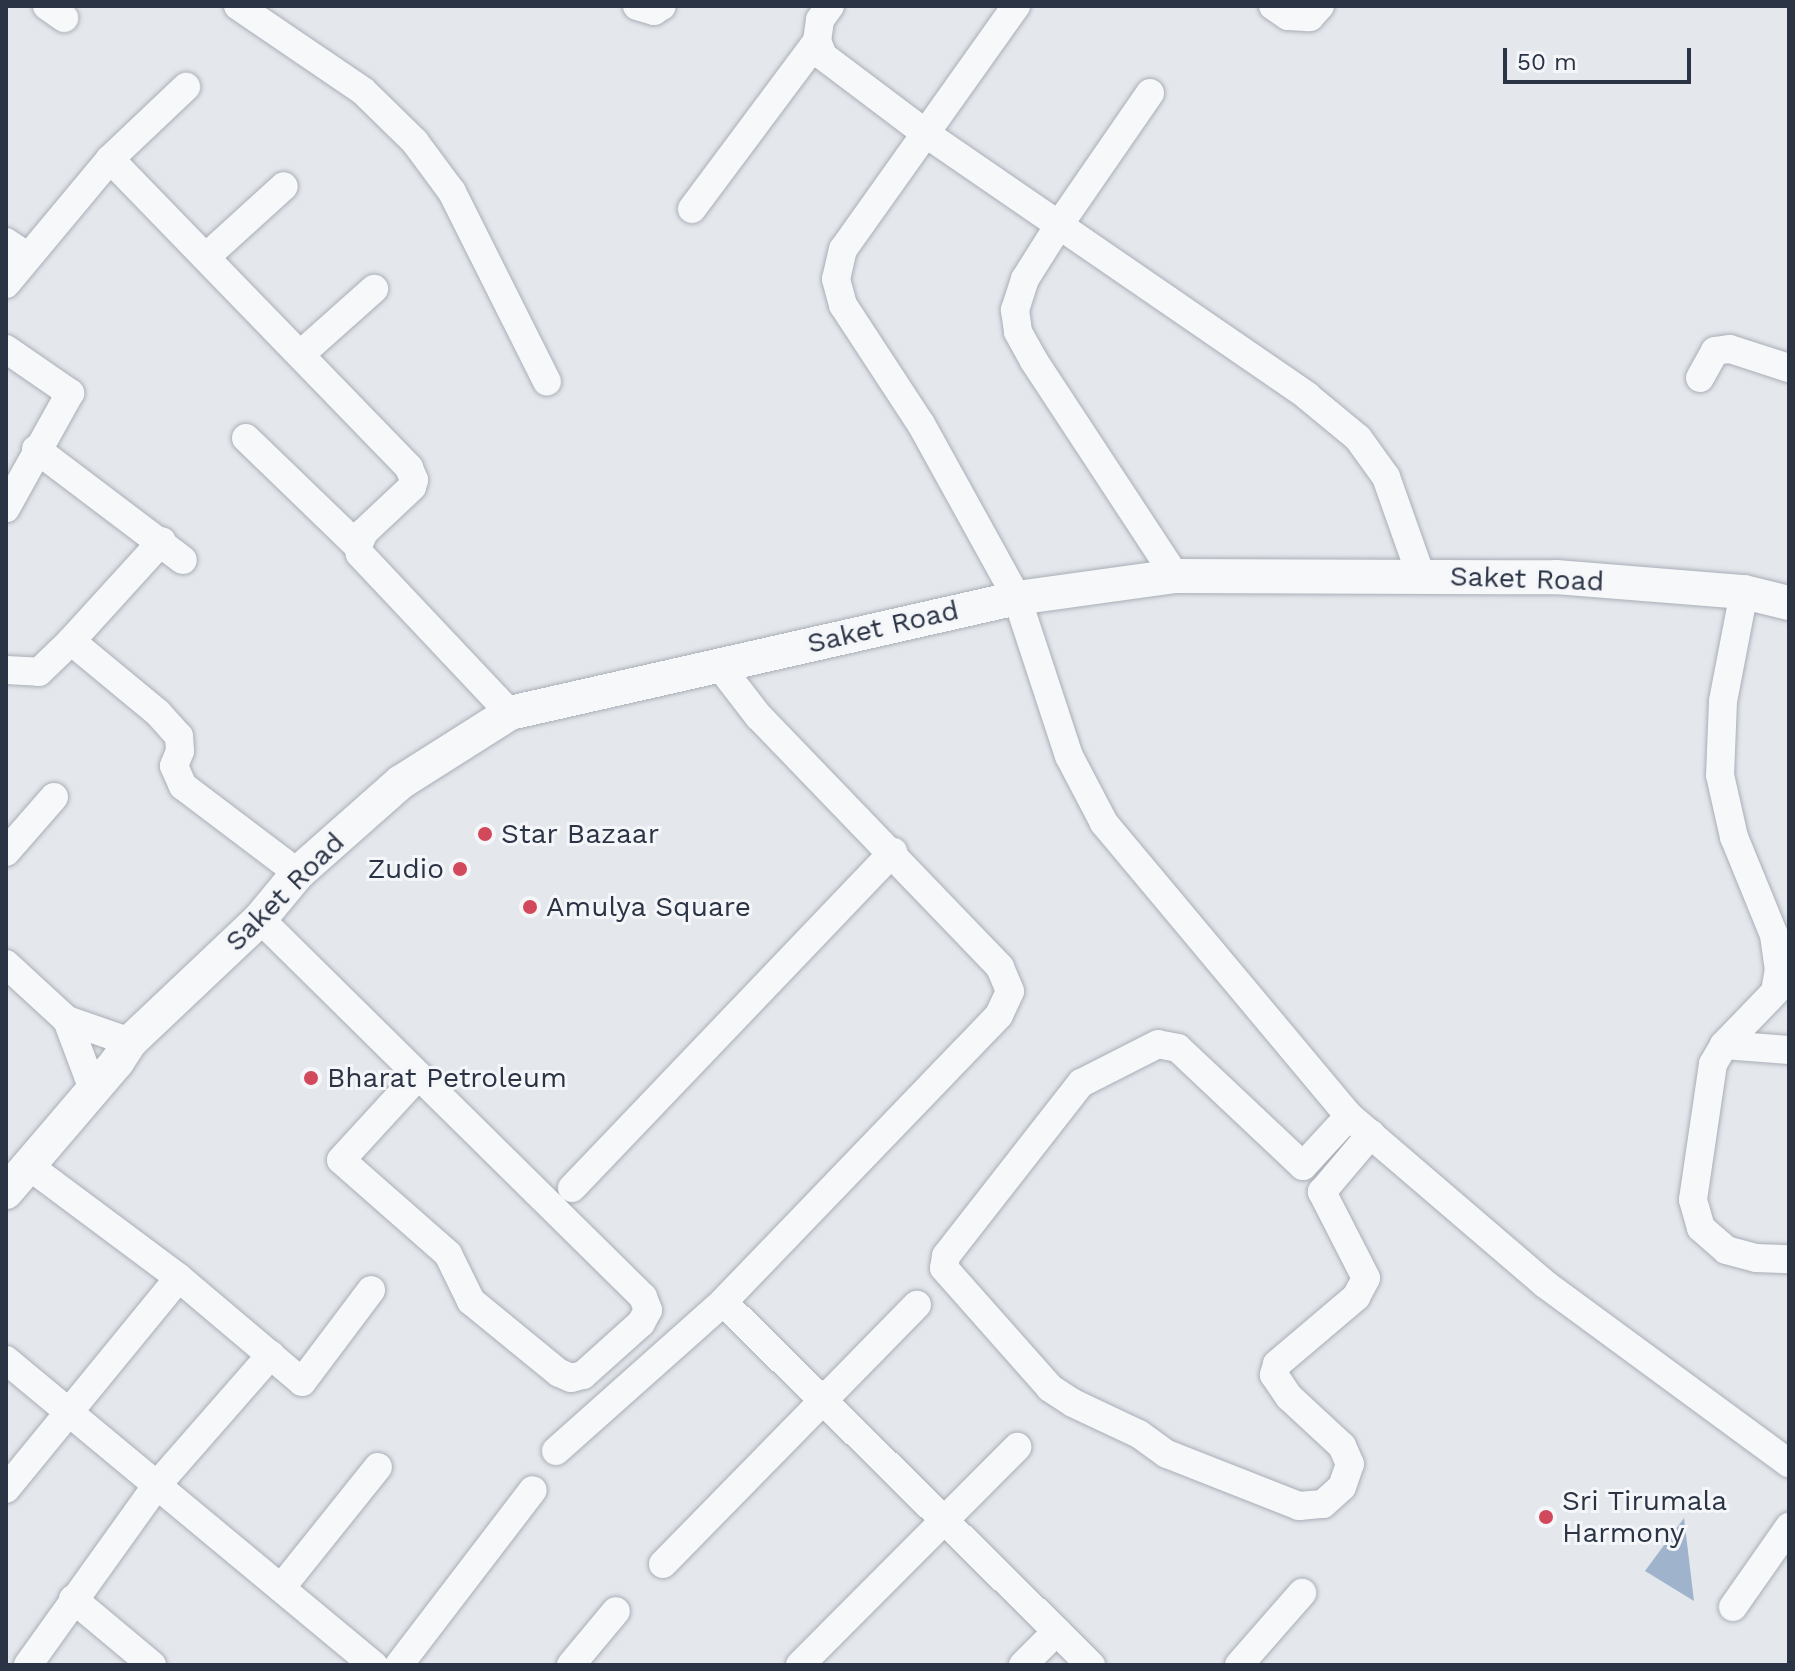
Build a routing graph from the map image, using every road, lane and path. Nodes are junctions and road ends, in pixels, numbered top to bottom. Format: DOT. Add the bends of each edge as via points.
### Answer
graph roads {
  1 [pos="238,6"];
  2 [pos="637,6"];
  3 [pos="662,6"];
  4 [pos="830,6"];
  5 [pos="1016,6"];
  6 [pos="1273,6"];
  7 [pos="1320,6"];
  8 [pos="817,41"];
  9 [pos="186,87"];
  10 [pos="1150,93"];
  11 [pos="925,133"];
  12 [pos="110,159"];
  13 [pos="284,186"];
  14 [pos="692,209"];
  15 [pos="1059,225"];
  16 [pos="16,249"];
  17 [pos="206,257"];
  18 [pos="6,284"];
  19 [pos="374,289"];
  20 [pos="6,349"];
  21 [pos="301,354"];
  22 [pos="1789,368"];
  23 [pos="1700,378"];
  24 [pos="547,382"];
  25 [pos="246,438"];
  26 [pos="36,449"];
  27 [pos="6,508"];
  28 [pos="162,541"];
  29 [pos="358,546"];
  30 [pos="183,560"];
  31 [pos="1175,576"];
  32 [pos="1421,576"];
  33 [pos="1744,592"];
  34 [pos="1017,598"];
  35 [pos="1789,603"];
  36 [pos="71,641"];
  37 [pos="719,665"];
  38 [pos="6,670"];
  39 [pos="510,713"];
  40 [pos="54,797"];
  41 [pos="6,852"];
  42 [pos="893,852"];
  43 [pos="298,873"];
  44 [pos="260,919"];
  45 [pos="1782,947"];
  46 [pos="6,964"];
  47 [pos="67,1020"];
  48 [pos="1724,1045"];
  49 [pos="1789,1050"];
  50 [pos="123,1052"];
  51 [pos="417,1077"];
  52 [pos="93,1089"];
  53 [pos="1349,1116"];
  54 [pos="1371,1134"];
  55 [pos="29,1166"];
  56 [pos="1303,1166"];
  57 [pos="572,1188"];
  58 [pos="6,1192"];
  59 [pos="1322,1192"];
  60 [pos="1789,1259"];
  61 [pos="179,1278"];
  62 [pos="371,1290"];
  63 [pos="723,1302"];
  64 [pos="917,1305"];
  65 [pos="271,1355"];
  66 [pos="6,1360"];
  67 [pos="825,1402"];
  68 [pos="71,1412"];
  69 [pos="1017,1447"];
  70 [pos="556,1451"];
  71 [pos="1789,1463"];
  72 [pos="378,1467"];
  73 [pos="157,1485"];
  74 [pos="6,1489"];
  75 [pos="533,1490"];
  76 [pos="943,1519"];
  77 [pos="1789,1527"];
  78 [pos="663,1564"];
  79 [pos="281,1588"];
  80 [pos="1302,1593"];
  81 [pos="73,1599"];
  82 [pos="1733,1607"];
  83 [pos="616,1611"];
  84 [pos="1057,1631"];
  85 [pos="28,1665"];
  86 [pos="152,1665"];
  87 [pos="374,1665"];
  88 [pos="399,1665"];
  89 [pos="571,1665"];
  90 [pos="800,1665"];
  91 [pos="1023,1665"];
  92 [pos="1091,1665"];
  93 [pos="1239,1665"];
  1 -- 24 [label="street" via="363,91 415,142 452,192"];
  2 -- 3 [label="street" via="654,11"];
  4 -- 8 [label="street" via="820,20"];
  5 -- 11 [label="street"];
  6 -- 7 [label="street" via="1288,16 1310,17"];
  8 -- 11 [label="street" via="823,56"];
  8 -- 14 [label="street"];
  9 -- 12 [label="street"];
  10 -- 15 [label="street"];
  11 -- 15 [label="street"];
  11 -- 34 [label="street" via="843,249 836,279 843,305 921,424"];
  12 -- 16 [label="street"];
  12 -- 17 [label="street"];
  13 -- 17 [label="street"];
  15 -- 31 [label="street" via="1025,279 1015,310 1018,332"];
  15 -- 32 [label="street" via="1307,396 1358,438 1386,477"];
  16 -- 18 [label="street"];
  17 -- 21 [label="street"];
  19 -- 21 [label="street"];
  20 -- 26 [label="street" via="70,393"];
  21 -- 29 [label="street" via="413,474 412,487 364,532"];
  22 -- 23 [label="street" via="1730,349 1715,351"];
  25 -- 29 [label="street"];
  26 -- 27 [label="street"];
  26 -- 28 [label="street"];
  28 -- 30 [label="street"];
  28 -- 36 [label="street"];
  29 -- 39 [label="street"];
  31 -- 32 [label="street, Saket Road"];
  31 -- 34 [label="street, Saket Road"];
  32 -- 33 [label="street, Saket Road" via="1556,577"];
  33 -- 35 [label="street, Saket Road"];
  33 -- 45 [label="street" via="1723,701 1720,775 1734,837"];
  34 -- 37 [label="street, Saket Road"];
  34 -- 53 [label="street" via="1069,756 1104,823"];
  36 -- 38 [label="street" via="39,672"];
  36 -- 43 [label="street" via="179,736 174,766 183,786"];
  37 -- 39 [label="street, Saket Road"];
  37 -- 42 [label="street" via="759,717"];
  39 -- 43 [label="street, Saket Road" via="401,782"];
  40 -- 41 [label="street"];
  42 -- 57 [label="street"];
  42 -- 63 [label="street" via="1000,967 1010,991 999,1015"];
  43 -- 44 [label="street, Saket Road"];
  44 -- 50 [label="street, Saket Road"];
  44 -- 51 [label="street"];
  45 -- 48 [label="street" via="1775,992"];
  46 -- 47 [label="street"];
  47 -- 50 [label="street"];
  47 -- 52 [label="street"];
  48 -- 49 [label="street"];
  48 -- 60 [label="street" via="1713,1064 1693,1200 1701,1228 1726,1250"];
  50 -- 52 [label="street, Saket Road"];
  51 -- 51 [label="street" via="341,1160 448,1254 471,1301 559,1373 583,1375 641,1323 648,1310 643,1297"];
  52 -- 55 [label="street, Saket Road"];
  53 -- 54 [label="street"];
  53 -- 56 [label="street"];
  54 -- 59 [label="street"];
  54 -- 71 [label="street" via="1545,1284"];
  55 -- 58 [label="street, Saket Road"];
  55 -- 61 [label="street"];
  56 -- 59 [label="street"];
  56 -- 59 [label="street" via="1178,1048 1158,1044 1081,1083 946,1256 944,1268 1050,1388 1073,1403 1139,1434 1167,1454 1299,1506 1323,1504 1342,1487 1350,1464 1342,1446 1289,1397 1274,1375 1277,1364 1356,1297 1366,1278"];
  61 -- 65 [label="street"];
  61 -- 68 [label="street"];
  62 -- 65 [label="street" via="302,1382"];
  63 -- 67 [label="street"];
  63 -- 70 [label="street"];
  64 -- 67 [label="street"];
  65 -- 73 [label="street"];
  66 -- 68 [label="street"];
  67 -- 76 [label="street"];
  67 -- 78 [label="street"];
  68 -- 73 [label="street"];
  68 -- 74 [label="street"];
  69 -- 76 [label="street"];
  72 -- 79 [label="street"];
  73 -- 79 [label="street"];
  73 -- 81 [label="street"];
  75 -- 88 [label="street"];
  76 -- 84 [label="street"];
  76 -- 90 [label="street"];
  77 -- 82 [label="street"];
  79 -- 87 [label="street"];
  80 -- 93 [label="street"];
  81 -- 85 [label="street"];
  81 -- 86 [label="street"];
  83 -- 89 [label="street"];
  84 -- 91 [label="street"];
  84 -- 92 [label="street"];
}
